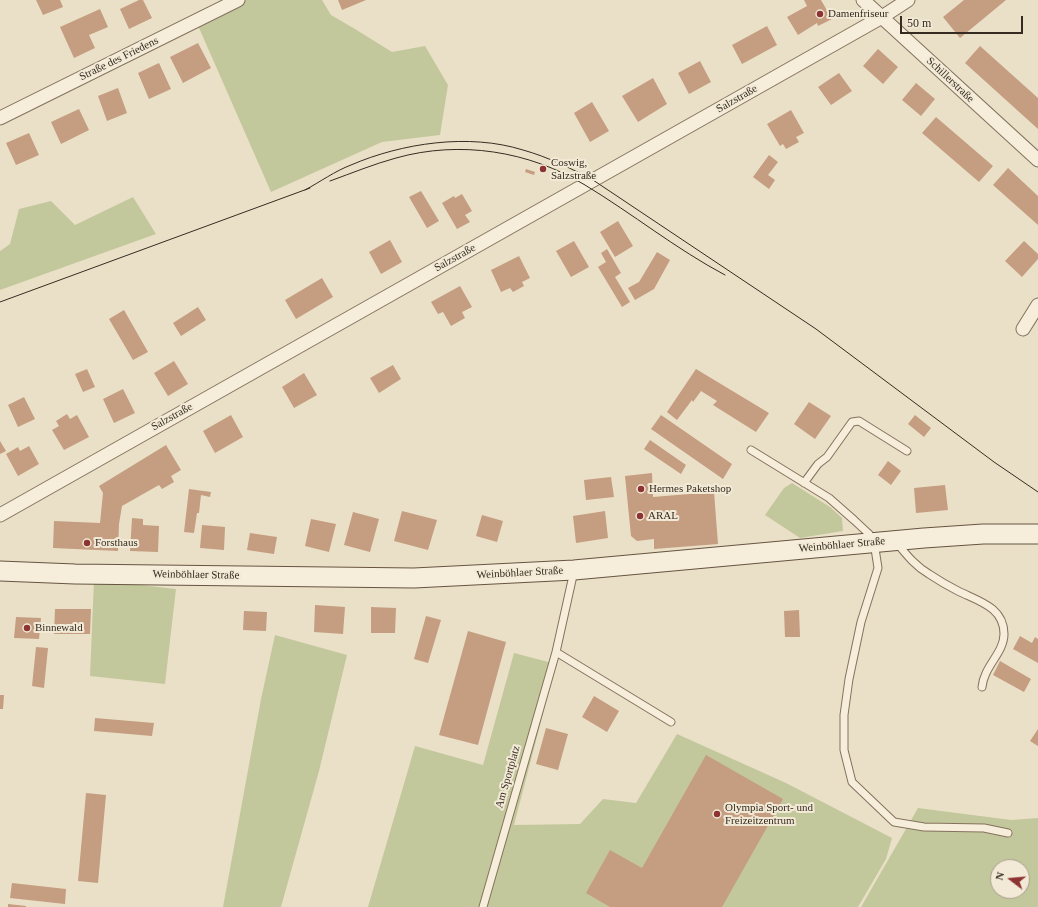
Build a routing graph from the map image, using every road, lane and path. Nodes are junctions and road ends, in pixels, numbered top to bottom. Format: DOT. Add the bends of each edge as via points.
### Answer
graph roads {
  1 [pos="238,0"];
  2 [pos="863,0"];
  3 [pos="908,0"];
  4 [pos="882,17"];
  5 [pos="0,118"];
  6 [pos="1038,160"];
  7 [pos="1038,306"];
  8 [pos="1024,329"];
  9 [pos="751,450"];
  10 [pos="907,451"];
  11 [pos="804,483"];
  12 [pos="0,515"];
  13 [pos="1038,534"];
  14 [pos="895,540"];
  15 [pos="874,542"];
  16 [pos="0,570"];
  17 [pos="574,570"];
  18 [pos="556,652"];
  19 [pos="982,687"];
  20 [pos="671,722"];
  21 [pos="1008,833"];
  22 [pos="482,907"];
  1 -- 5 [label="street, Straße des Friedens"];
  2 -- 4 [label="street, Schillerstraße"];
  3 -- 4 [label="street, Salzstraße"];
  4 -- 6 [label="street, Schillerstraße"];
  4 -- 12 [label="street, Salzstraße"];
  7 -- 8 [label="street"];
  9 -- 11 [label="lane"];
  10 -- 11 [label="lane" via="859,420 852,422"];
  11 -- 15 [label="lane" via="829,498"];
  13 -- 14 [label="main road, Weinböhlaer Straße" via="983,534"];
  14 -- 15 [label="main road, Weinböhlaer Straße"];
  14 -- 19 [label="lane" via="911,560 928,574 991,607 1001,618 1003,642 986,671"];
  15 -- 17 [label="main road, Weinböhlaer Straße"];
  15 -- 21 [label="lane" via="878,568 861,622 844,715 844,750 852,782 894,822 924,827 984,828"];
  16 -- 17 [label="main road, Weinböhlaer Straße" via="75,574 414,578"];
  17 -- 18 [label="lane, Am Sportplatz"];
  18 -- 20 [label="lane"];
  18 -- 22 [label="lane, Am Sportplatz"];
}
